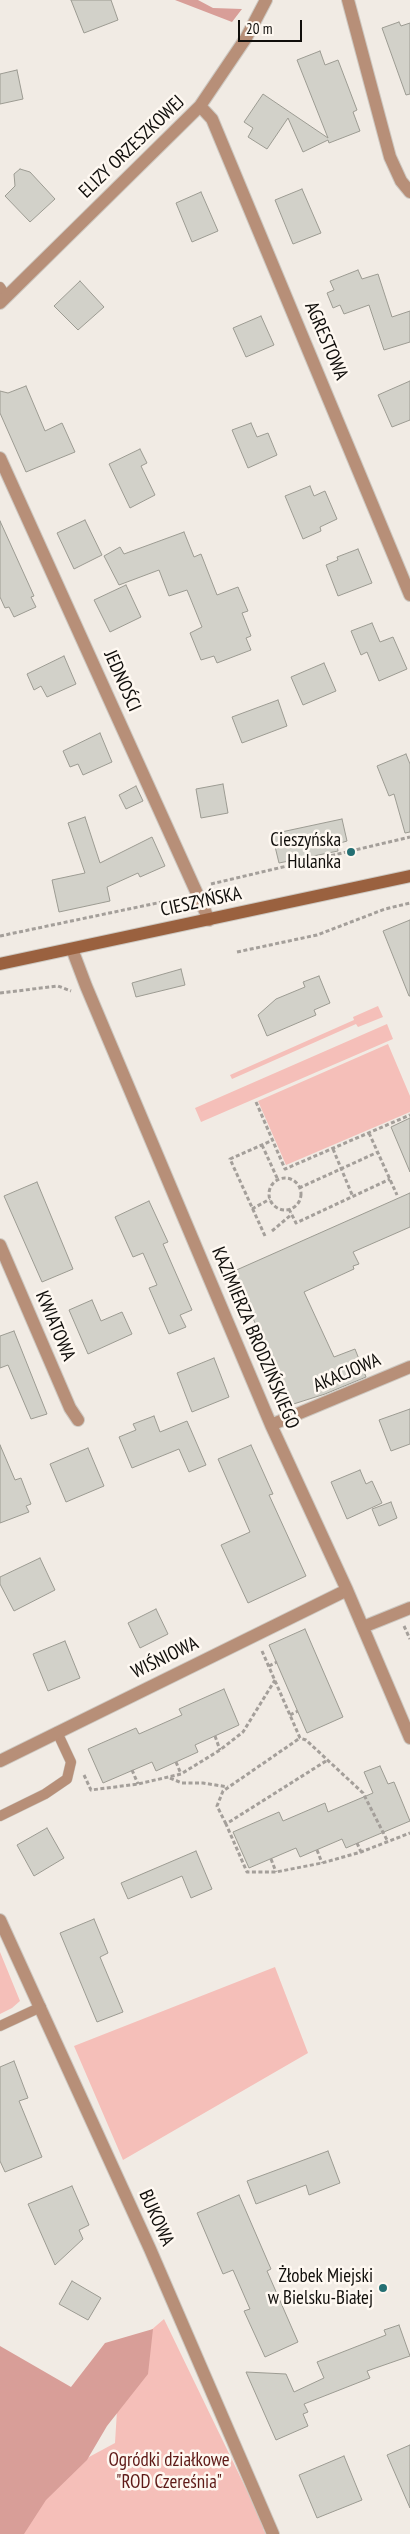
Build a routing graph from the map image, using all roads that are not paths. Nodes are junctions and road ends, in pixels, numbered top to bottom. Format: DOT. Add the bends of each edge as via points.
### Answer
graph roads {
  1 [pos="266,0"];
  2 [pos="348,0"];
  3 [pos="200,106"];
  4 [pos="410,192"];
  5 [pos="2,296"];
  6 [pos="0,458"];
  7 [pos="410,595"];
  8 [pos="410,876"];
  9 [pos="209,920"];
  10 [pos="72,949"];
  11 [pos="0,964"];
  12 [pos="0,1245"];
  13 [pos="410,1367"];
  14 [pos="78,1420"];
  15 [pos="271,1425"];
  16 [pos="347,1590"];
  17 [pos="410,1608"];
  18 [pos="363,1627"];
  19 [pos="57,1732"];
  20 [pos="410,1738"];
  21 [pos="0,1760"];
  22 [pos="0,1816"];
  23 [pos="0,1920"];
  24 [pos="41,2007"];
  25 [pos="0,2026"];
  26 [pos="273,2534"];
  1 -- 3 [label="street, ELIZY ORZESZKOWEJ" via="246,38"];
  2 -- 4 [label="street" via="390,157"];
  3 -- 5 [label="street, ELIZY ORZESZKOWEJ"];
  3 -- 7 [label="street, AGRESTOWA" via="212,119"];
  6 -- 9 [label="street, JEDNOŚCI"];
  8 -- 9 [label="main road, CIESZYŃSKA"];
  9 -- 10 [label="main road, CIESZYŃSKA"];
  10 -- 11 [label="main road, CIESZYŃSKA"];
  10 -- 15 [label="street, KAZIMIERZA BRODZIŃSKIEGO"];
  12 -- 14 [label="street, KWIATOWA"];
  13 -- 15 [label="street, AKACJOWA"];
  15 -- 16 [label="street, KAZIMIERZA BRODZIŃSKIEGO"];
  16 -- 18 [label="street, KAZIMIERZA BRODZIŃSKIEGO"];
  16 -- 19 [label="street, WIŚNIOWA"];
  17 -- 18 [label="street"];
  18 -- 20 [label="street, KAZIMIERZA BRODZIŃSKIEGO"];
  19 -- 21 [label="street, WIŚNIOWA"];
  19 -- 22 [label="lane" via="71,1762 66,1779 45,1794"];
  23 -- 24 [label="street, BUKOWA"];
  24 -- 25 [label="lane"];
  24 -- 26 [label="street, BUKOWA"];
}
